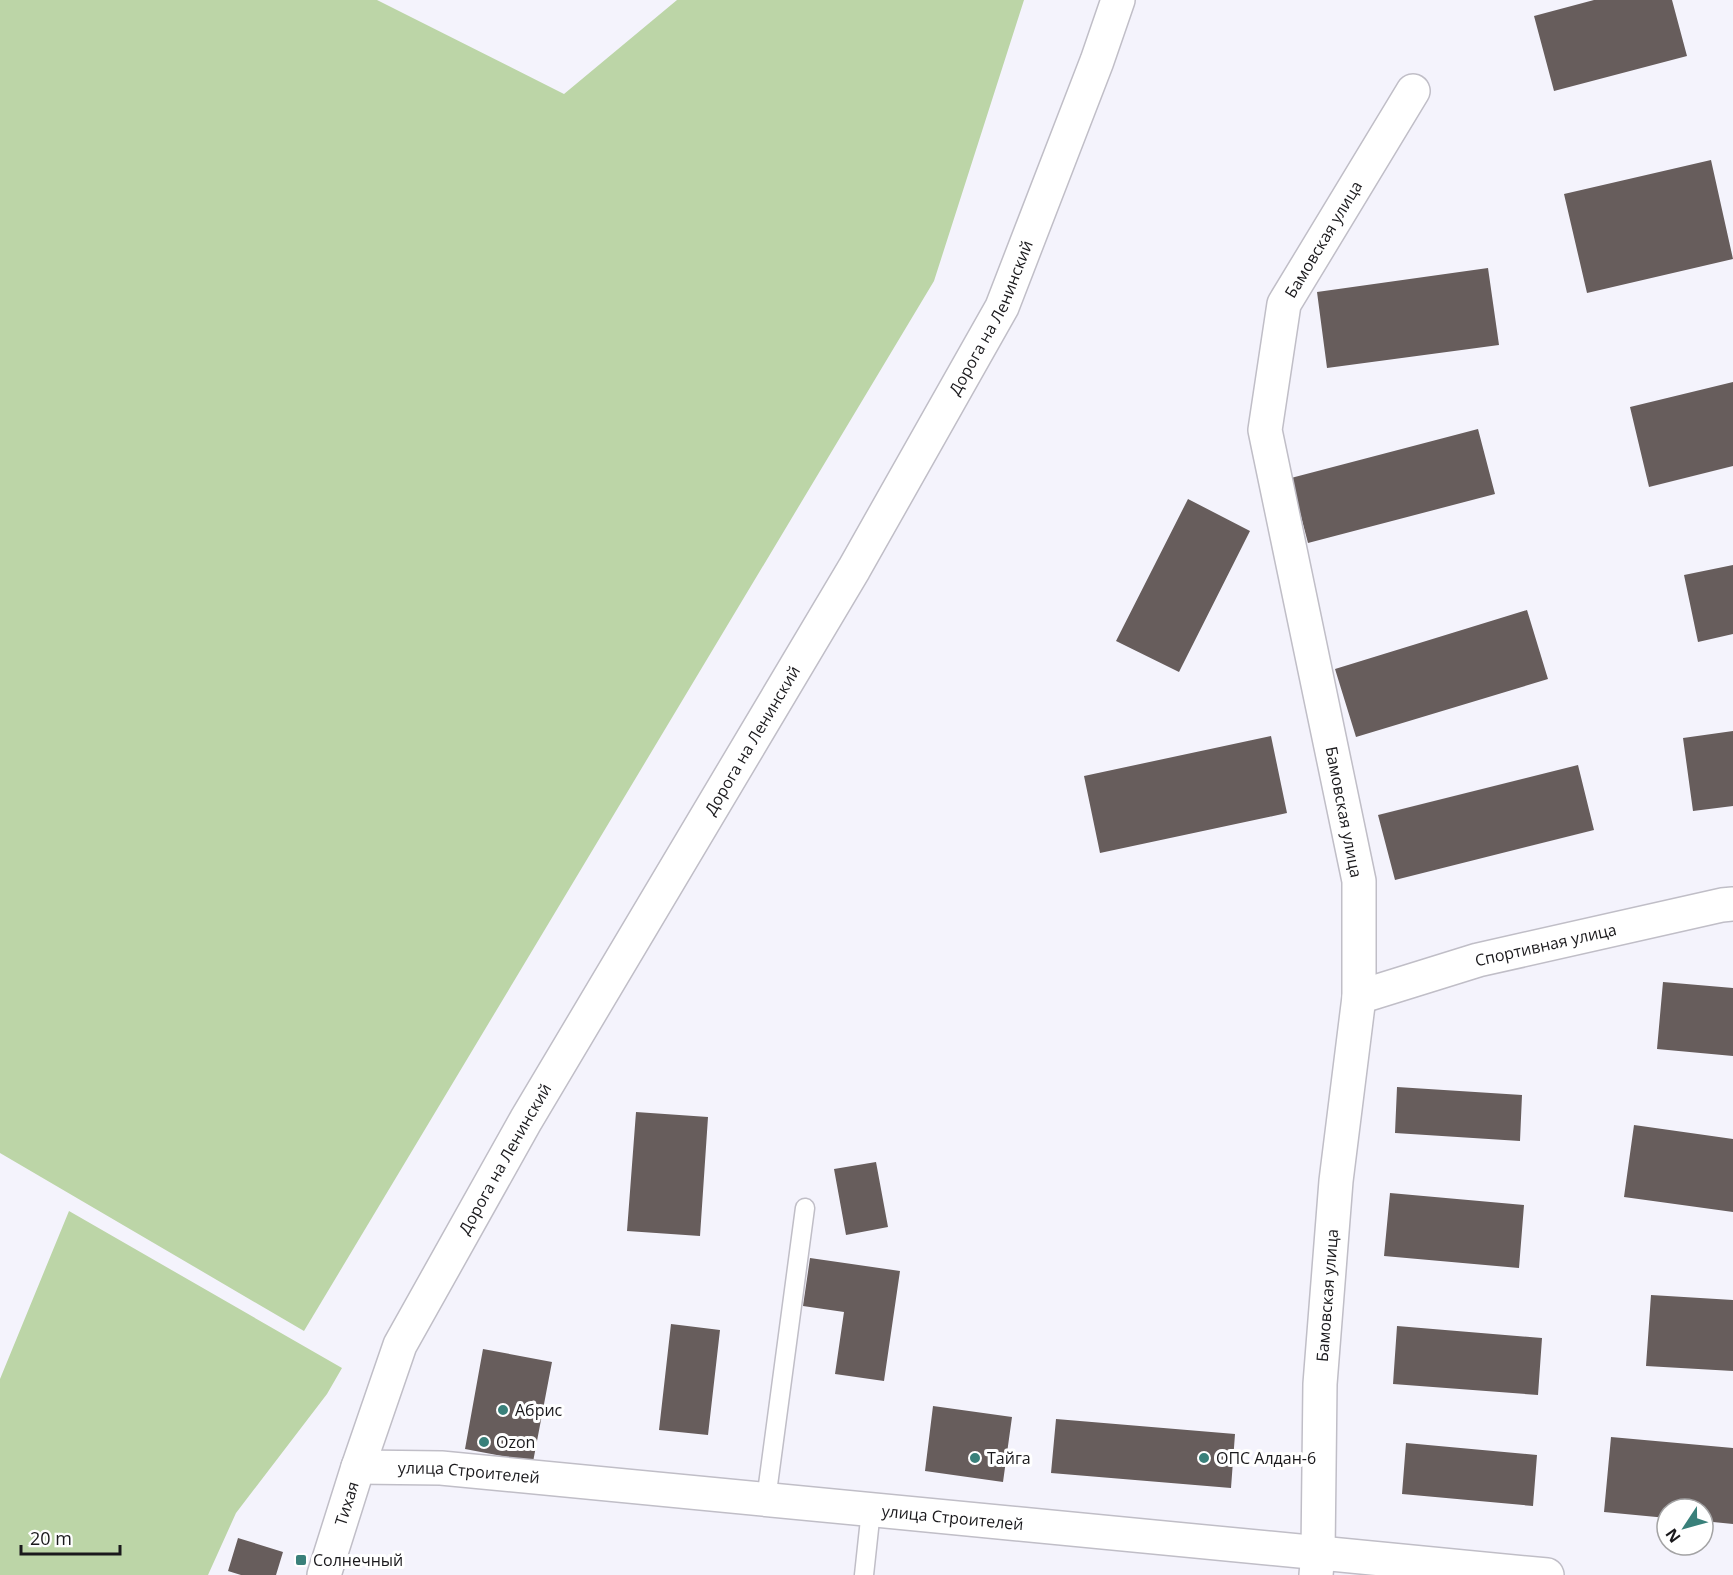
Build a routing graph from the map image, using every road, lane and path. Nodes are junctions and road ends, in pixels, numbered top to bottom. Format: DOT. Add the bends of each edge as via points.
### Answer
graph roads {
  1 [pos="1118,0"];
  2 [pos="1413,91"];
  3 [pos="1733,904"];
  4 [pos="1359,997"];
  5 [pos="805,1208"];
  6 [pos="358,1467"];
  7 [pos="766,1500"];
  8 [pos="871,1510"];
  9 [pos="1317,1564"];
  10 [pos="324,1575"];
  11 [pos="864,1575"];
  12 [pos="1547,1575"];
  1 -- 6 [label="street, Дорога на Ленинский" via="1002,307 854,569 526,1120 400,1345"];
  2 -- 4 [label="street, Бамовская улица" via="1284,304 1265,430 1359,881"];
  3 -- 4 [label="street, Спортивная улица" via="1478,960"];
  4 -- 9 [label="street, Бамовская улица" via="1336,1180 1320,1384"];
  5 -- 7 [label="lane"];
  6 -- 7 [label="street, улица Строителей" via="441,1468"];
  6 -- 10 [label="street, Тихая"];
  7 -- 8 [label="street, улица Строителей"];
  8 -- 9 [label="street, улица Строителей"];
  8 -- 11 [label="lane"];
  9 -- 12 [label="street, улица Строителей"];
}
